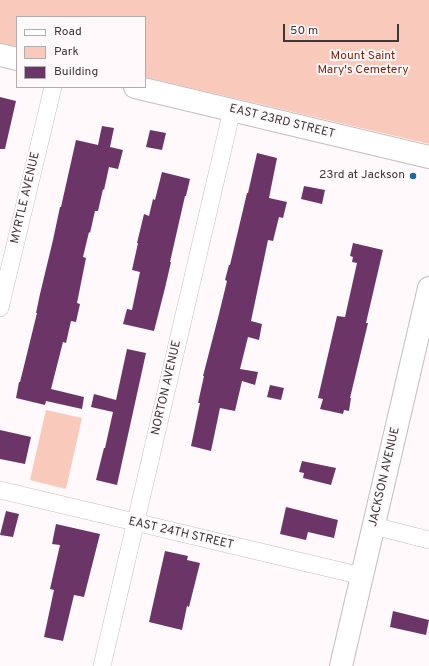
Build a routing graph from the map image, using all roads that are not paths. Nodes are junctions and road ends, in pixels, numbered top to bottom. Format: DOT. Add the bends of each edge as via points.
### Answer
graph roads {
  1 [pos="0,55"];
  2 [pos="16,59"];
  3 [pos="53,88"];
  4 [pos="139,88"];
  5 [pos="232,110"];
  6 [pos="429,157"];
  7 [pos="429,288"];
  8 [pos="0,308"];
  9 [pos="0,490"];
  10 [pos="135,523"];
  11 [pos="374,526"];
  12 [pos="429,540"];
  13 [pos="362,576"];
  14 [pos="102,666"];
  15 [pos="341,666"];
  1 -- 2 [label="street"];
  3 -- 8 [label="street, MYRTLE AVENUE"];
  4 -- 5 [label="street, EAST 23RD STREET"];
  5 -- 6 [label="street, EAST 23RD STREET"];
  5 -- 10 [label="street, NORTON AVENUE"];
  7 -- 11 [label="street, JACKSON AVENUE"];
  9 -- 10 [label="street, EAST 24TH STREET"];
  10 -- 13 [label="street, EAST 24TH STREET"];
  10 -- 14 [label="street, NORTON AVENUE"];
  11 -- 12 [label="street"];
  11 -- 13 [label="street, JACKSON AVENUE"];
  13 -- 15 [label="street, JACKSON AVENUE"];
}
